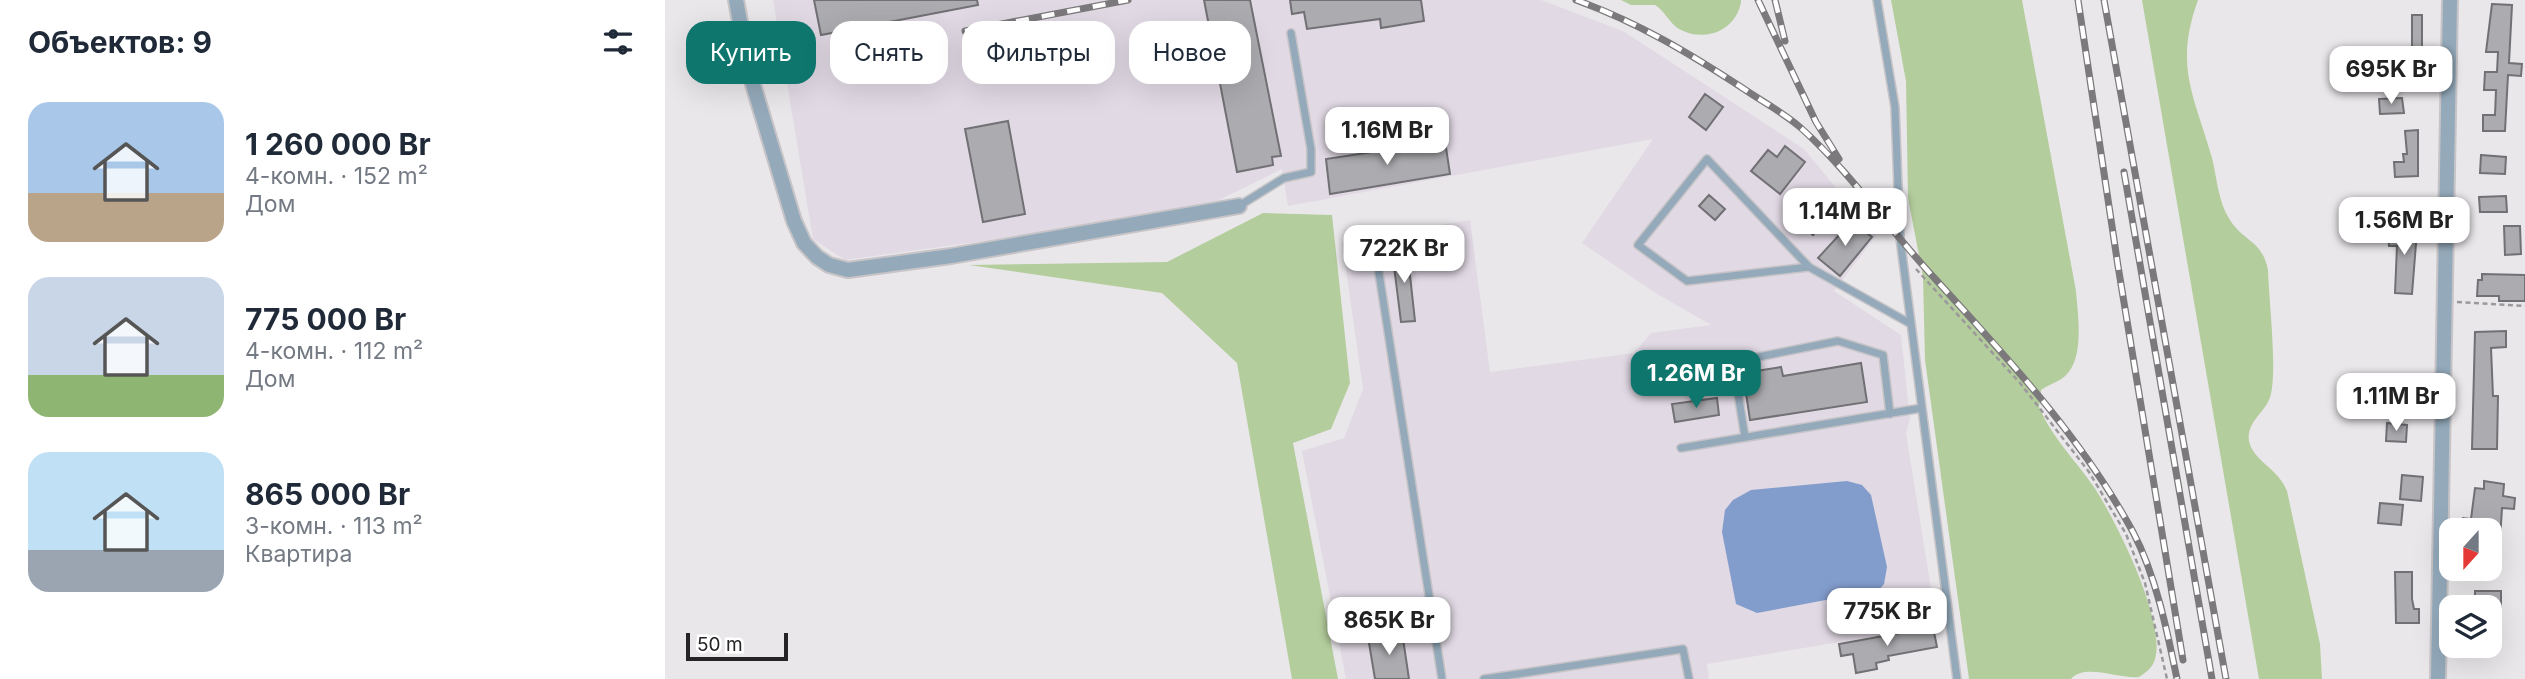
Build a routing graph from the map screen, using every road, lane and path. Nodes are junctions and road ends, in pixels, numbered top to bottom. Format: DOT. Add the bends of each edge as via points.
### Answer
graph roads {
  1 [pos="736,0"];
  2 [pos="1877,0"];
  3 [pos="2450,0"];
  4 [pos="1291,33"];
  5 [pos="1239,206"];
  6 [pos="1902,254"];
  7 [pos="1378,267"];
  8 [pos="1809,267"];
  9 [pos="2447,301"];
  10 [pos="2525,306"];
  11 [pos="1911,324"];
  12 [pos="1922,408"];
  13 [pos="1890,414"];
  14 [pos="1745,437"];
  15 [pos="1681,448"];
  16 [pos="1442,679"];
  17 [pos="1485,679"];
  18 [pos="1689,679"];
  19 [pos="1957,679"];
  20 [pos="2167,679"];
  21 [pos="2438,679"];
  1 -- 5 [label="street" via="749,71 794,221 804,243 829,265 848,270 951,256"];
  2 -- 6 [label="lane" via="1895,107"];
  3 -- 9 [label="street"];
  4 -- 5 [label="lane" via="1311,172 1284,178"];
  6 -- 11 [label="lane"];
  6 -- 20 [label="path" via="2020,383 2089,472 2126,534 2145,583"];
  7 -- 16 [label="lane"];
  8 -- 8 [label="lane" via="1707,159 1638,246 1687,281"];
  8 -- 11 [label="lane"];
  9 -- 10 [label="path"];
  9 -- 21 [label="street"];
  11 -- 12 [label="lane"];
  12 -- 13 [label="lane"];
  12 -- 19 [label="lane"];
  13 -- 14 [label="lane"];
  13 -- 14 [label="lane" via="1883,355 1838,341 1733,362"];
  14 -- 15 [label="lane"];
  17 -- 18 [label="lane" via="1683,649"];
}
